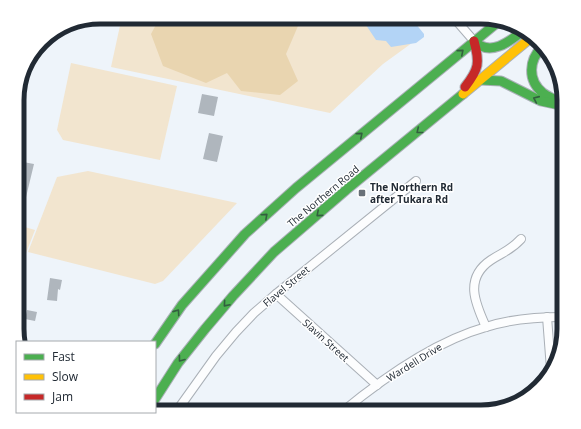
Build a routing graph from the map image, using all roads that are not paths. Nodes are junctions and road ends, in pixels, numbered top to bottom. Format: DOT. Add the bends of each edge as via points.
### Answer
graph roads {
  1 [pos="459,24"];
  2 [pos="494,25"];
  3 [pos="519,34"];
  4 [pos="528,40"];
  5 [pos="474,41"];
  6 [pos="538,50"];
  7 [pos="480,80"];
  8 [pos="557,102"];
  9 [pos="557,104"];
  10 [pos="450,106"];
  11 [pos="416,181"];
  12 [pos="521,239"];
  13 [pos="276,294"];
  14 [pos="557,316"];
  15 [pos="547,317"];
  16 [pos="486,327"];
  17 [pos="156,343"];
  18 [pos="550,362"];
  19 [pos="376,385"];
  20 [pos="156,397"];
  21 [pos="181,405"];
  22 [pos="351,405"];
  1 -- 5 [label="street"];
  2 -- 5 [label="highway"];
  3 -- 5 [label="highway" via="505,44 491,48 482,48"];
  4 -- 7 [label="highway, The Northern Road"];
  5 -- 10 [label="highway" via="479,56 476,73"];
  17 -- 5 [label="highway, one-way" via="182,305 245,234 296,188"];
  6 -- 8 [label="highway" via="532,61 532,75 542,92"];
  9 -- 7 [label="highway, one-way" via="541,101 501,81"];
  7 -- 10 [label="highway, The Northern Road"];
  10 -- 20 [label="highway, The Northern Road, one-way" via="274,252 205,329 178,363"];
  11 -- 13 [label="street, Flavel Street"];
  12 -- 16 [label="street" via="510,250 486,263 476,277 474,297"];
  13 -- 19 [label="street, Slavin Street"];
  13 -- 21 [label="street, Flavel Street" via="236,332"];
  14 -- 15 [label="street, Wardell Drive"];
  15 -- 16 [label="street, Wardell Drive" via="516,320"];
  15 -- 18 [label="street"];
  16 -- 19 [label="street, Wardell Drive" via="435,348"];
  19 -- 22 [label="street, Wardell Drive"];
}
